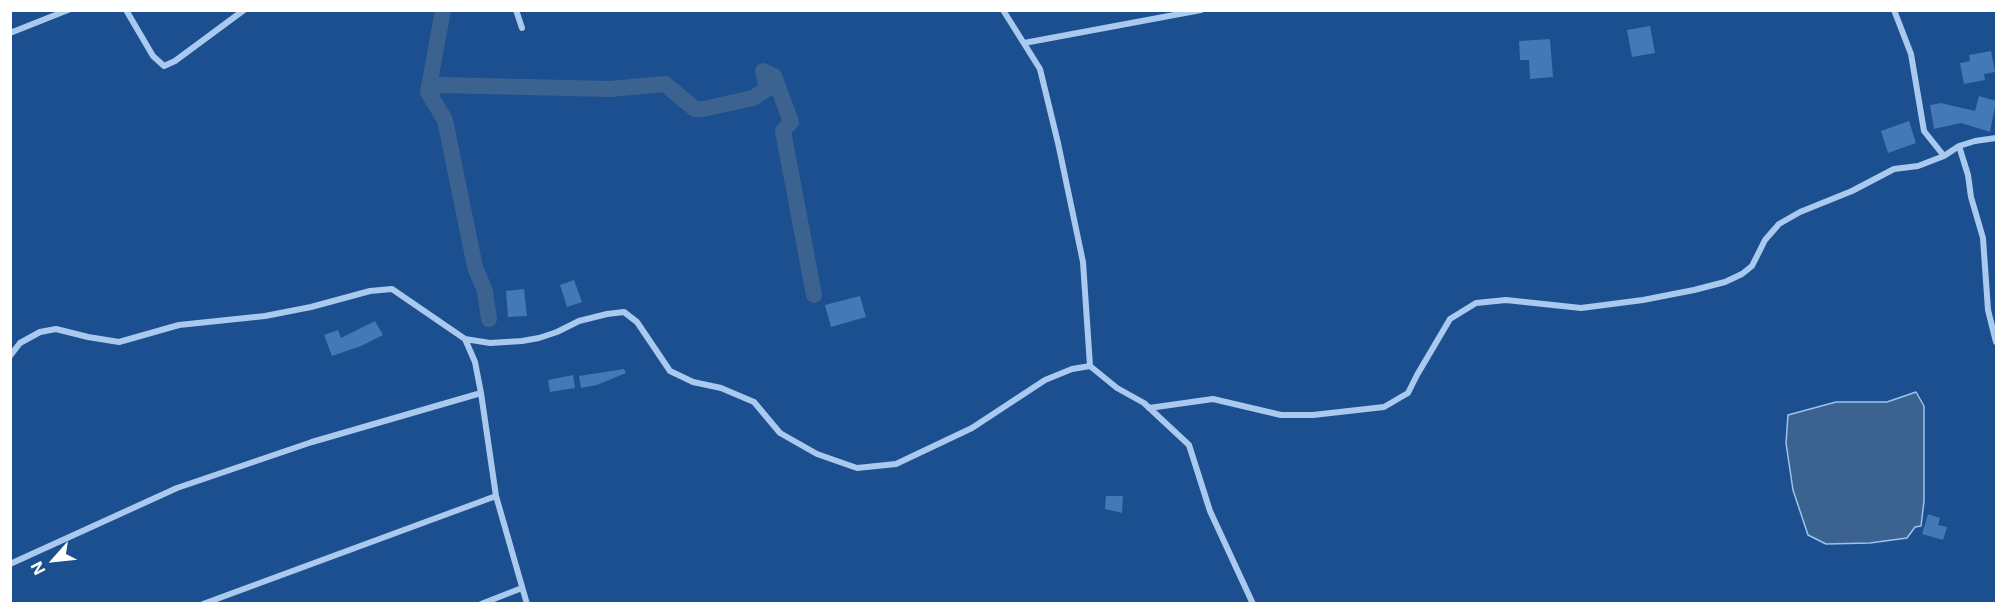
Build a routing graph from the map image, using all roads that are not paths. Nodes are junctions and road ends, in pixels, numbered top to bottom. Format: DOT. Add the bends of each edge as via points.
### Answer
graph roads {
  1 [pos="68,10"];
  2 [pos="126,10"];
  3 [pos="244,10"];
  4 [pos="516,10"];
  5 [pos="1003,10"];
  6 [pos="1201,10"];
  7 [pos="1894,10"];
  8 [pos="522,28"];
  9 [pos="10,33"];
  10 [pos="1024,43"];
  11 [pos="1996,138"];
  12 [pos="1959,146"];
  13 [pos="1944,156"];
  14 [pos="465,339"];
  15 [pos="1996,342"];
  16 [pos="10,356"];
  17 [pos="1090,366"];
  18 [pos="482,393"];
  19 [pos="1149,408"];
  20 [pos="496,496"];
  21 [pos="10,564"];
  22 [pos="522,588"];
  23 [pos="203,603"];
  24 [pos="481,603"];
  25 [pos="527,603"];
  26 [pos="1253,603"];
  1 -- 9 [label="street"];
  2 -- 3 [label="street" via="153,56 164,66"];
  4 -- 8 [label="street"];
  5 -- 10 [label="street"];
  6 -- 10 [label="street"];
  7 -- 13 [label="street" via="1911,54 1924,131"];
  10 -- 17 [label="street" via="1040,69 1083,262"];
  11 -- 12 [label="street"];
  12 -- 13 [label="street"];
  12 -- 15 [label="street" via="1983,238 1988,310"];
  13 -- 19 [label="street" via="1918,166 1894,169 1779,224 1765,240 1752,266 1725,282 1643,300 1581,308 1506,300 1476,303 1450,319 1408,393 1384,407 1281,416 1213,399"];
  14 -- 16 [label="street" via="392,289 265,316 179,325 118,342 56,329 40,332 20,343"];
  14 -- 17 [label="street" via="490,343 522,341 557,332 579,321 624,312 638,322 670,371 754,402 780,433 818,454 857,468 896,464 972,428 1045,380"];
  14 -- 18 [label="street"];
  17 -- 19 [label="street"];
  18 -- 20 [label="street"];
  18 -- 21 [label="street" via="312,442 177,488"];
  19 -- 26 [label="street" via="1189,446 1210,510"];
  20 -- 22 [label="street"];
  20 -- 23 [label="street"];
  22 -- 24 [label="street"];
  22 -- 25 [label="street"];
}
